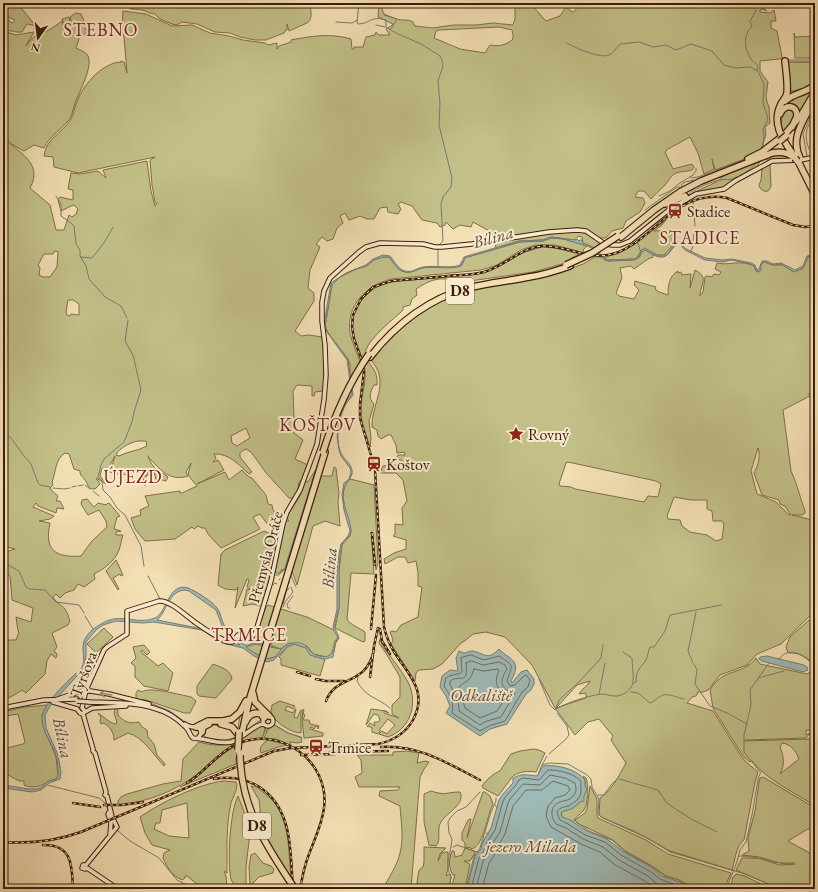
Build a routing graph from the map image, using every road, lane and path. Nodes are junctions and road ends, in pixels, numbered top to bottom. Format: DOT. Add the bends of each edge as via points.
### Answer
graph roads {
  1 [pos="785,61"];
  2 [pos="787,83"];
  3 [pos="815,85"];
  4 [pos="815,92"];
  5 [pos="801,93"];
  6 [pos="815,98"];
  7 [pos="780,107"];
  8 [pos="792,127"];
  9 [pos="787,134"];
  10 [pos="763,154"];
  11 [pos="815,157"];
  12 [pos="799,161"];
  13 [pos="682,189"];
  14 [pos="815,191"];
  15 [pos="815,195"];
  16 [pos="689,197"];
  17 [pos="654,210"];
  18 [pos="620,236"];
  19 [pos="272,624"];
  20 [pos="126,636"];
  21 [pos="254,684"];
  22 [pos="86,690"];
  23 [pos="248,700"];
  24 [pos="54,701"];
  25 [pos="154,707"];
  26 [pos="3,709"];
  27 [pos="82,711"];
  28 [pos="266,718"];
  29 [pos="264,724"];
  30 [pos="194,727"];
  31 [pos="241,732"];
  32 [pos="202,733"];
  33 [pos="190,734"];
  34 [pos="198,738"];
  35 [pos="109,812"];
  36 [pos="107,839"];
  37 [pos="118,889"];
  38 [pos="294,889"];
  1 -- 2 [label="highway"];
  2 -- 5 [label="highway" via="790,92"];
  2 -- 7 [label="highway" via="786,94"];
  3 -- 5 [label="highway"];
  4 -- 8 [label="highway, D8"];
  5 -- 7 [label="highway" via="789,97"];
  6 -- 9 [label="highway, D8" via="804,116"];
  6 -- 12 [label="highway" via="796,137"];
  7 -- 12 [label="highway" via="777,117 779,131"];
  8 -- 9 [label="highway, D8"];
  8 -- 12 [label="highway" via="797,113 793,107 787,106 781,112 780,128"];
  9 -- 10 [label="highway, D8, bridge"];
  10 -- 12 [label="highway" via="782,152"];
  10 -- 13 [label="highway, D8"];
  10 -- 13 [label="highway, D8"];
  11 -- 16 [label="main road, Přemysla Oráče" via="772,161 724,189"];
  12 -- 14 [label="highway"];
  12 -- 15 [label="highway"];
  13 -- 17 [label="highway, D8"];
  13 -- 18 [label="highway, D8" via="656,205"];
  16 -- 17 [label="highway"];
  16 -- 20 [label="main road, Přemysla Oráče" via="659,216 630,241 620,245 604,244 587,232 577,230 439,247 385,242 373,244 359,252 328,280 324,291 322,324 326,361 325,396 318,442 300,490 282,524 271,581 255,634 250,638 238,635 230,642 196,623 167,602 159,601 129,609"];
  17 -- 18 [label="highway, D8"];
  18 -- 19 [label="highway, D8, bridge" via="568,265 468,286 441,296 422,305 401,320 384,337 359,373 336,419"];
  19 -- 21 [label="highway, D8"];
  19 -- 23 [label="highway, D8"];
  20 -- 22 [label="main road, Tyršova" via="106,649"];
  21 -- 23 [label="highway, D8"];
  21 -- 28 [label="highway" via="253,698"];
  22 -- 24 [label="main road"];
  25 -- 22 [label="main road, one-way"];
  22 -- 27 [label="main road, Tyršova"];
  23 -- 30 [label="highway" via="234,718 208,721"];
  23 -- 31 [label="highway, D8"];
  24 -- 25 [label="main road, bridge" via="123,701"];
  24 -- 26 [label="main road"];
  24 -- 27 [label="main road"];
  25 -- 27 [label="main road" via="110,706"];
  25 -- 30 [label="main road" via="167,711 189,727"];
  25 -- 33 [label="main road" via="173,717"];
  27 -- 35 [label="main road, Tyršova" via="107,794"];
  28 -- 29 [label="main road"];
  28 -- 29 [label="main road" via="273,718 273,724"];
  28 -- 31 [label="highway" via="260,713 253,714 247,719"];
  28 -- 32 [label="main road" via="241,736 230,740 210,740 203,737"];
  29 -- 34 [label="main road" via="257,725 229,742 216,743"];
  30 -- 32 [label="main road"];
  30 -- 33 [label="main road"];
  31 -- 32 [label="highway" via="230,726 213,724 205,725"];
  31 -- 38 [label="highway, D8, bridge" via="241,788 249,815 266,848"];
  32 -- 34 [label="main road"];
  33 -- 34 [label="main road" via="193,738"];
  35 -- 36 [label="main road" via="111,825"];
  35 -- 36 [label="main road, Tyršova" via="116,829"];
  36 -- 37 [label="main road" via="86,866"];
}
